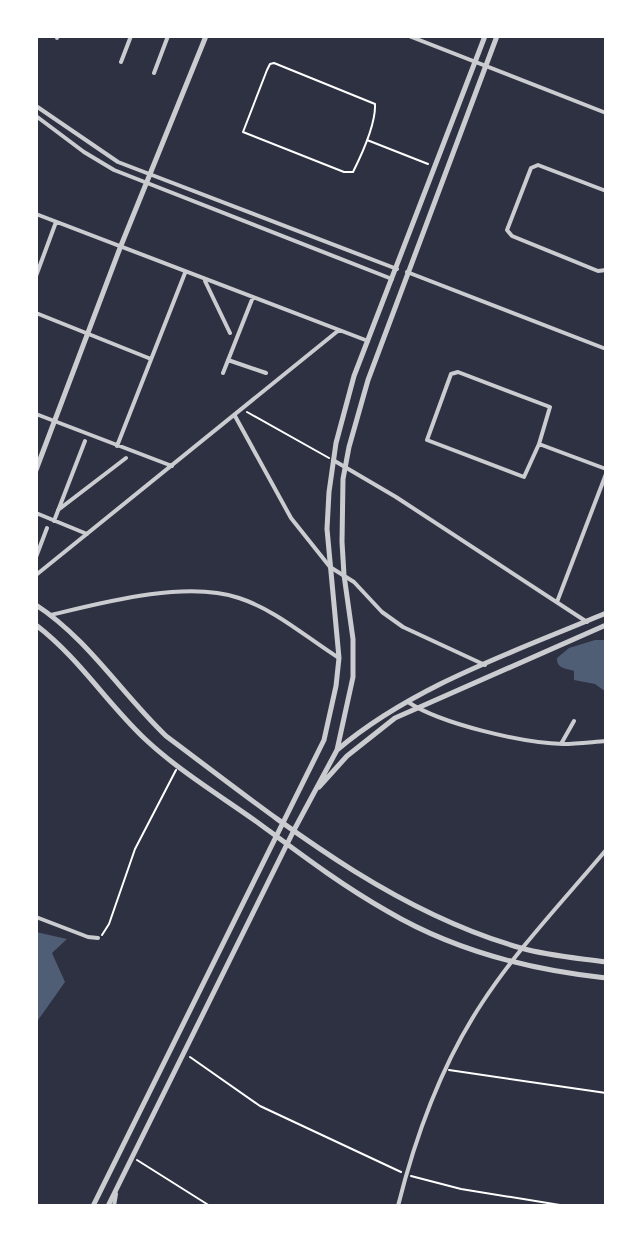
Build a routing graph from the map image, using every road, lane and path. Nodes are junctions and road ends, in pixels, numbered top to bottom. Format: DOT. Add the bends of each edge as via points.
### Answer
graph roads {
  1 [pos="131,36"];
  2 [pos="168,36"];
  3 [pos="206,36"];
  4 [pos="409,36"];
  5 [pos="485,36"];
  6 [pos="497,36"];
  7 [pos="121,62"];
  8 [pos="476,62"];
  9 [pos="486,65"];
  10 [pos="154,73"];
  11 [pos="36,106"];
  12 [pos="606,113"];
  13 [pos="36,116"];
  14 [pos="366,139"];
  15 [pos="435,166"];
  16 [pos="151,175"];
  17 [pos="148,183"];
  18 [pos="606,191"];
  19 [pos="36,214"];
  20 [pos="56,222"];
  21 [pos="120,248"];
  22 [pos="397,269"];
  23 [pos="606,270"];
  24 [pos="407,272"];
  25 [pos="185,273"];
  26 [pos="36,276"];
  27 [pos="393,279"];
  28 [pos="205,281"];
  29 [pos="253,297"];
  30 [pos="36,313"];
  31 [pos="339,330"];
  32 [pos="87,333"];
  33 [pos="230,333"];
  34 [pos="368,341"];
  35 [pos="606,349"];
  36 [pos="151,359"];
  37 [pos="228,360"];
  38 [pos="223,373"];
  39 [pos="266,373"];
  40 [pos="243,409"];
  41 [pos="36,414"];
  42 [pos="235,416"];
  43 [pos="53,420"];
  44 [pos="85,441"];
  45 [pos="539,444"];
  46 [pos="117,446"];
  47 [pos="126,458"];
  48 [pos="333,460"];
  49 [pos="172,466"];
  50 [pos="345,467"];
  51 [pos="36,470"];
  52 [pos="606,473"];
  53 [pos="58,510"];
  54 [pos="36,513"];
  55 [pos="50,523"];
  56 [pos="87,534"];
  57 [pos="36,557"];
  58 [pos="330,567"];
  59 [pos="36,575"];
  60 [pos="344,575"];
  61 [pos="557,602"];
  62 [pos="36,605"];
  63 [pos="606,613"];
  64 [pos="51,615"];
  65 [pos="587,622"];
  66 [pos="36,625"];
  67 [pos="606,625"];
  68 [pos="339,658"];
  69 [pos="486,665"];
  70 [pos="406,701"];
  71 [pos="415,707"];
  72 [pos="574,721"];
  73 [pos="606,741"];
  74 [pos="561,744"];
  75 [pos="337,750"];
  76 [pos="177,765"];
  77 [pos="313,794"];
  78 [pos="282,820"];
  79 [pos="294,830"];
  80 [pos="276,836"];
  81 [pos="288,844"];
  82 [pos="606,850"];
  83 [pos="36,917"];
  84 [pos="98,938"];
  85 [pos="523,949"];
  86 [pos="512,962"];
  87 [pos="606,962"];
  88 [pos="606,978"];
  89 [pos="184,1052"];
  90 [pos="445,1070"];
  91 [pos="606,1093"];
  92 [pos="133,1157"];
  93 [pos="406,1175"];
  94 [pos="117,1188"];
  95 [pos="93,1206"];
  96 [pos="108,1206"];
  97 [pos="114,1206"];
  98 [pos="210,1206"];
  99 [pos="398,1206"];
  100 [pos="566,1206"];
  1 -- 7 [label="street"];
  2 -- 10 [label="street"];
  3 -- 16 [label="street"];
  4 -- 8 [label="street"];
  5 -- 8 [label="street"];
  6 -- 9 [label="street"];
  8 -- 9 [label="street"];
  8 -- 15 [label="street"];
  9 -- 12 [label="street"];
  9 -- 24 [label="street"];
  11 -- 16 [label="street" via="118,162"];
  13 -- 17 [label="street" via="114,170"];
  14 -- 14 [label="path" via="376,110 372,101 274,63 242,128 245,134 347,173 355,169"];
  14 -- 15 [label="path"];
  15 -- 22 [label="street"];
  16 -- 17 [label="street"];
  16 -- 22 [label="street"];
  17 -- 21 [label="street"];
  17 -- 27 [label="street"];
  18 -- 23 [label="street" via="534,166 507,230"];
  19 -- 20 [label="street"];
  20 -- 21 [label="street"];
  20 -- 26 [label="street"];
  21 -- 25 [label="street"];
  21 -- 32 [label="street"];
  22 -- 27 [label="street"];
  24 -- 35 [label="street"];
  24 -- 50 [label="street" via="364,393"];
  25 -- 28 [label="street"];
  25 -- 36 [label="street"];
  27 -- 34 [label="street"];
  28 -- 29 [label="street"];
  28 -- 33 [label="street"];
  29 -- 31 [label="street"];
  29 -- 37 [label="street"];
  30 -- 32 [label="street"];
  31 -- 34 [label="street"];
  31 -- 40 [label="street"];
  32 -- 36 [label="street"];
  32 -- 43 [label="street"];
  34 -- 48 [label="street" via="348,393"];
  36 -- 46 [label="street"];
  37 -- 38 [label="street"];
  37 -- 39 [label="street"];
  40 -- 42 [label="street"];
  40 -- 48 [label="path"];
  41 -- 43 [label="street"];
  42 -- 49 [label="street"];
  42 -- 58 [label="street" via="295,526"];
  43 -- 46 [label="street"];
  43 -- 51 [label="street"];
  44 -- 53 [label="street"];
  45 -- 45 [label="street" via="550,407 458,372 451,374 427,435 429,442 522,478"];
  45 -- 52 [label="street"];
  46 -- 49 [label="street"];
  47 -- 53 [label="street"];
  48 -- 50 [label="street"];
  48 -- 58 [label="street" via="327,529"];
  49 -- 56 [label="street"];
  50 -- 60 [label="street"];
  50 -- 61 [label="street"];
  52 -- 61 [label="street"];
  53 -- 55 [label="street"];
  54 -- 55 [label="street"];
  55 -- 56 [label="street"];
  55 -- 57 [label="street"];
  56 -- 59 [label="street"];
  58 -- 60 [label="street"];
  58 -- 68 [label="street"];
  60 -- 69 [label="street" via="403,627"];
  60 -- 75 [label="street" via="353,677"];
  61 -- 65 [label="street"];
  62 -- 64 [label="street"];
  63 -- 65 [label="street"];
  64 -- 68 [label="street" via="161,594 227,594 255,604"];
  64 -- 78 [label="street" via="166,736"];
  65 -- 69 [label="street"];
  66 -- 76 [label="street" via="64,647 126,721"];
  67 -- 71 [label="street"];
  68 -- 78 [label="street" via="324,740"];
  69 -- 70 [label="street"];
  70 -- 71 [label="street"];
  70 -- 75 [label="street"];
  71 -- 74 [label="street" via="507,736"];
  71 -- 77 [label="street" via="370,736"];
  72 -- 74 [label="street"];
  73 -- 74 [label="street"];
  75 -- 77 [label="street"];
  76 -- 80 [label="street"];
  76 -- 84 [label="path" via="135,849 108,927"];
  77 -- 79 [label="street"];
  78 -- 79 [label="street"];
  78 -- 80 [label="street"];
  79 -- 81 [label="street"];
  79 -- 85 [label="street" via="397,898"];
  80 -- 81 [label="street"];
  80 -- 95 [label="street"];
  81 -- 86 [label="street" via="389,913"];
  81 -- 89 [label="street"];
  82 -- 85 [label="street"];
  83 -- 84 [label="street"];
  85 -- 86 [label="street"];
  85 -- 87 [label="street"];
  86 -- 88 [label="street"];
  86 -- 90 [label="street" via="469,1023"];
  89 -- 92 [label="street"];
  89 -- 93 [label="path" via="260,1106"];
  90 -- 91 [label="path"];
  90 -- 93 [label="street" via="415,1138"];
  92 -- 94 [label="street"];
  92 -- 98 [label="path"];
  93 -- 99 [label="street"];
  93 -- 100 [label="path"];
  94 -- 96 [label="street"];
  94 -- 97 [label="street"];
}
